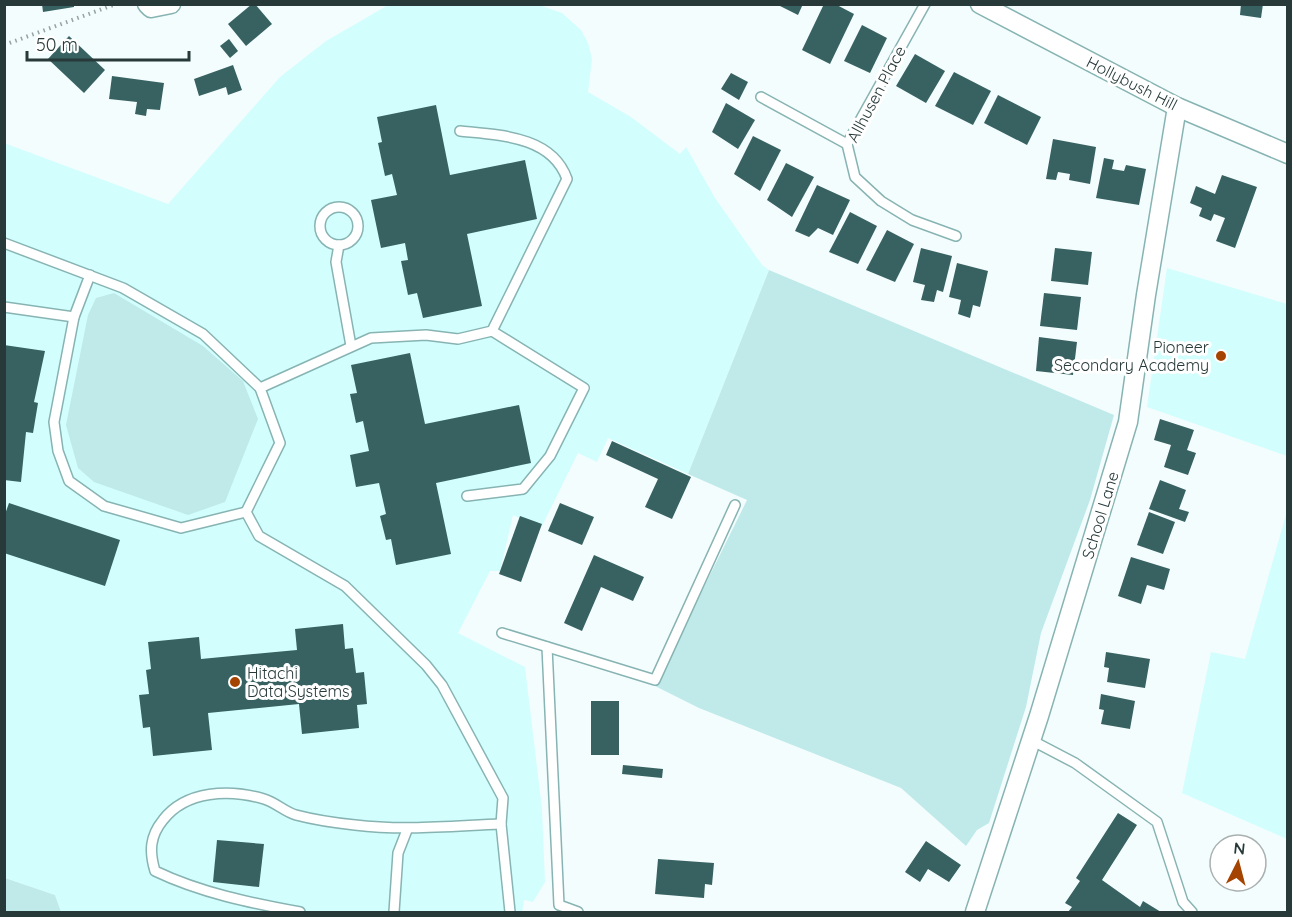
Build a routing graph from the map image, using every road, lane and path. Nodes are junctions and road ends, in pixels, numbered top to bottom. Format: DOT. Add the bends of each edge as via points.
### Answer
graph roads {
  1 [pos="116,4"];
  2 [pos="147,4"];
  3 [pos="171,4"];
  4 [pos="925,4"];
  5 [pos="980,4"];
  6 [pos="1004,11"];
  7 [pos="4,45"];
  8 [pos="761,97"];
  9 [pos="1177,107"];
  10 [pos="460,131"];
  11 [pos="847,144"];
  12 [pos="1287,154"];
  13 [pos="956,236"];
  14 [pos="4,243"];
  15 [pos="339,245"];
  16 [pos="90,274"];
  17 [pos="4,307"];
  18 [pos="74,317"];
  19 [pos="492,331"];
  20 [pos="351,346"];
  21 [pos="260,388"];
  22 [pos="467,496"];
  23 [pos="735,506"];
  24 [pos="246,512"];
  25 [pos="502,633"];
  26 [pos="547,647"];
  27 [pos="1031,740"];
  28 [pos="501,824"];
  29 [pos="407,830"];
  30 [pos="300,912"];
  31 [pos="394,912"];
  32 [pos="510,912"];
  33 [pos="578,912"];
  34 [pos="975,912"];
  35 [pos="1192,912"];
  1 -- 7 [label="path"];
  2 -- 3 [label="street" via="151,8"];
  4 -- 11 [label="lane, Allhusen Place"];
  5 -- 6 [label="street, Hollybush Hill"];
  6 -- 9 [label="street, Hollybush Hill"];
  8 -- 11 [label="lane"];
  9 -- 12 [label="street, Hollybush Hill"];
  9 -- 27 [label="street, School Lane" via="1128,422"];
  10 -- 19 [label="lane" via="506,135 532,143 560,163 567,179"];
  11 -- 13 [label="lane, Allhusen Place" via="855,177 881,201 912,220"];
  14 -- 16 [label="lane"];
  15 -- 15 [label="lane" via="326,239 320,228 324,215 339,207 351,211 358,222 356,235"];
  15 -- 20 [label="lane" via="336,262"];
  16 -- 18 [label="lane"];
  16 -- 21 [label="lane" via="123,288 203,334"];
  17 -- 18 [label="lane"];
  18 -- 24 [label="lane" via="54,422 58,451 69,481 104,506 181,528"];
  19 -- 20 [label="lane" via="458,339 426,335 371,338"];
  19 -- 22 [label="lane" via="584,388 550,456 523,489"];
  20 -- 21 [label="lane"];
  21 -- 24 [label="lane" via="280,443"];
  23 -- 26 [label="lane" via="655,680"];
  24 -- 28 [label="lane" via="259,536 345,586 426,665 442,685 503,798"];
  25 -- 26 [label="lane"];
  26 -- 33 [label="lane" via="559,905"];
  27 -- 34 [label="street, School Lane"];
  27 -- 35 [label="lane" via="1075,763 1156,822 1183,902"];
  28 -- 29 [label="lane"];
  28 -- 32 [label="lane"];
  29 -- 30 [label="lane" via="294,815 265,799 224,793 189,798 167,814 153,832 151,856 155,871 211,892"];
  29 -- 31 [label="lane" via="398,854"];
}
